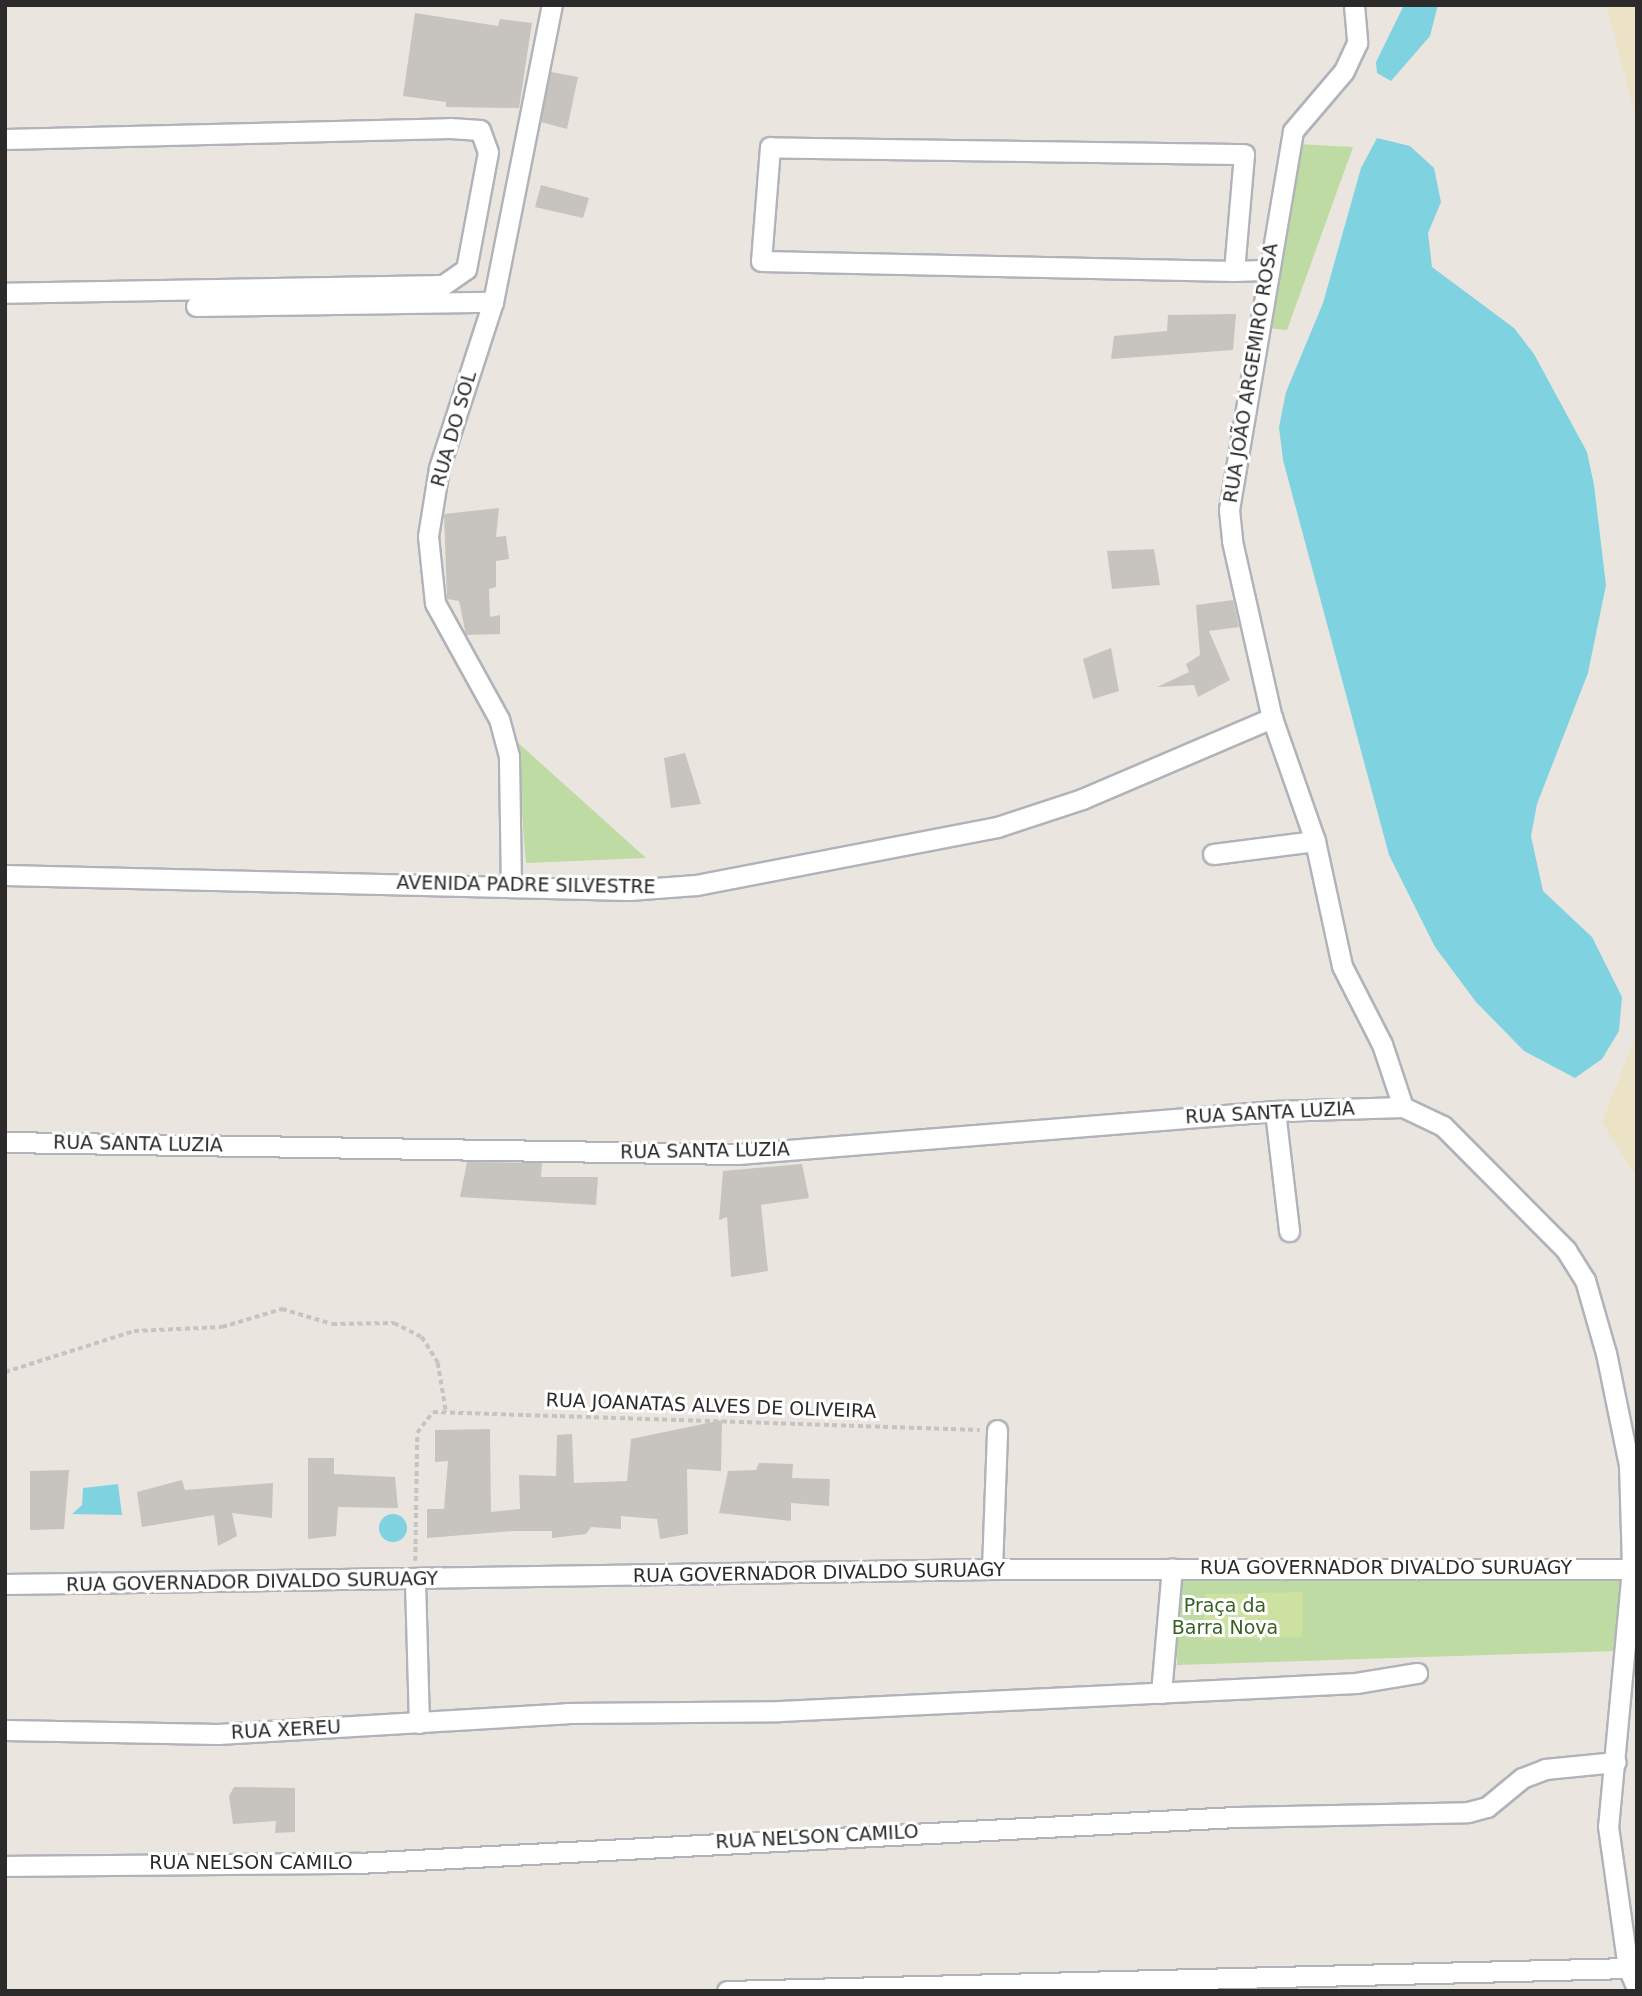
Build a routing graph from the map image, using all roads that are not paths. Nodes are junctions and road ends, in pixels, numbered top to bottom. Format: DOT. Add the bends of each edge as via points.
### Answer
graph roads {
  1 [pos="552,5"];
  2 [pos="1354,5"];
  3 [pos="5,139"];
  4 [pos="477,222"];
  5 [pos="509,223"];
  6 [pos="1266,270"];
  7 [pos="1234,271"];
  8 [pos="5,293"];
  9 [pos="493,302"];
  10 [pos="196,306"];
  11 [pos="1272,718"];
  12 [pos="1315,841"];
  13 [pos="1213,854"];
  14 [pos="5,875"];
  15 [pos="511,886"];
  16 [pos="1403,1107"];
  17 [pos="1275,1111"];
  18 [pos="5,1142"];
  19 [pos="1289,1231"];
  20 [pos="997,1430"];
  21 [pos="1633,1464"];
  22 [pos="1172,1568"];
  23 [pos="992,1569"];
  24 [pos="1632,1569"];
  25 [pos="415,1581"];
  26 [pos="5,1584"];
  27 [pos="1417,1673"];
  28 [pos="1161,1693"];
  29 [pos="419,1723"];
  30 [pos="5,1730"];
  31 [pos="1616,1762"];
  32 [pos="5,1866"];
  33 [pos="1628,1968"];
  34 [pos="1637,1988"];
  35 [pos="727,1991"];
  1 -- 5 [label="street, RUA DO SOL"];
  2 -- 6 [label="street, RUA JOÃO ARGEMIRO ROSA" via="1357,43 1345,71 1293,131"];
  3 -- 4 [label="street" via="480,130 488,152"];
  4 -- 5 [label="street"];
  4 -- 8 [label="street" via="466,269 443,285"];
  5 -- 9 [label="street, RUA DO SOL"];
  6 -- 7 [label="street"];
  6 -- 11 [label="street, RUA JOÃO ARGEMIRO ROSA" via="1229,510"];
  7 -- 7 [label="street" via="761,261 770,147 1244,154"];
  9 -- 10 [label="street"];
  9 -- 15 [label="street, RUA DO SOL" via="439,468 428,536 435,603 499,719 509,756"];
  11 -- 12 [label="street, RUA JOÃO ARGEMIRO ROSA"];
  11 -- 15 [label="street, AVENIDA PADRE SILVESTRE" via="1083,799 984,830 696,885"];
  12 -- 13 [label="street"];
  12 -- 16 [label="street, RUA JOÃO ARGEMIRO ROSA" via="1342,966 1382,1044"];
  14 -- 15 [label="street, AVENIDA PADRE SILVESTRE"];
  16 -- 17 [label="street, RUA SANTA LUZIA"];
  16 -- 21 [label="street" via="1443,1126 1566,1250 1588,1292"];
  17 -- 18 [label="street, RUA SANTA LUZIA" via="738,1154"];
  17 -- 19 [label="street"];
  20 -- 23 [label="street"];
  21 -- 24 [label="street"];
  22 -- 23 [label="street, RUA GOVERNADOR DIVALDO SURUAGY"];
  22 -- 24 [label="street, RUA GOVERNADOR DIVALDO SURUAGY"];
  22 -- 28 [label="street"];
  23 -- 25 [label="street, RUA GOVERNADOR DIVALDO SURUAGY"];
  24 -- 31 [label="street"];
  25 -- 26 [label="street, RUA GOVERNADOR DIVALDO SURUAGY"];
  25 -- 29 [label="street"];
  27 -- 28 [label="street, RUA XEREU" via="1356,1683"];
  28 -- 29 [label="street, RUA XEREU" via="780,1711 567,1713"];
  29 -- 30 [label="street, RUA XEREU" via="218,1734"];
  31 -- 32 [label="street, RUA NELSON CAMILO" via="1545,1769 1522,1778 1487,1807 1468,1812 1209,1819 358,1863"];
  31 -- 33 [label="street" via="1608,1826"];
  33 -- 34 [label="street"];
  33 -- 35 [label="street"];
}
